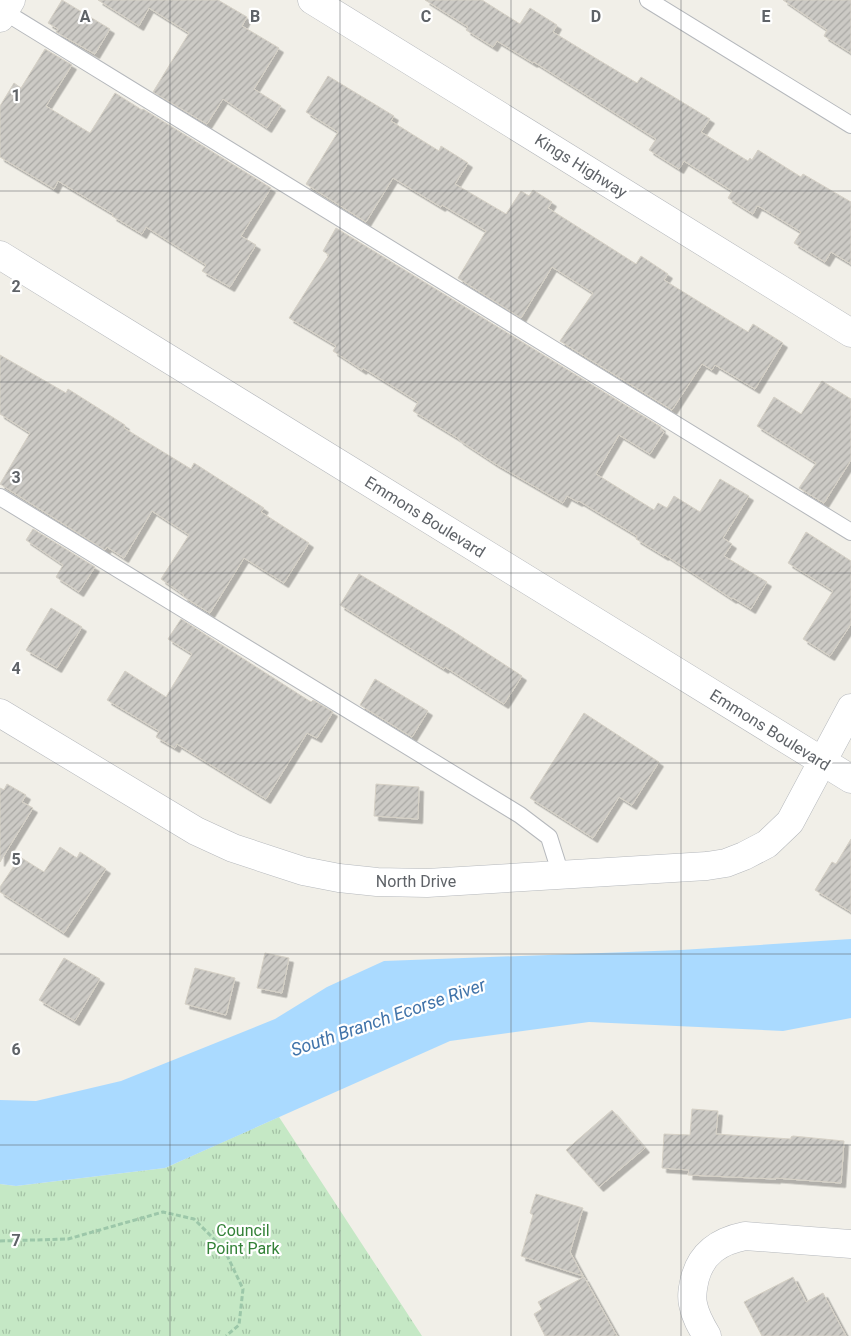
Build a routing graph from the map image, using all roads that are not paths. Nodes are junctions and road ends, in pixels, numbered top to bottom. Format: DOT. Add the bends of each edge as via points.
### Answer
graph roads {
  1 [pos="312,0"];
  2 [pos="648,0"];
  3 [pos="4,10"];
  4 [pos="851,125"];
  5 [pos="0,255"];
  6 [pos="851,333"];
  7 [pos="0,497"];
  8 [pos="851,532"];
  9 [pos="851,708"];
  10 [pos="0,713"];
  11 [pos="822,761"];
  12 [pos="851,779"];
  13 [pos="562,875"];
  14 [pos="851,1244"];
  15 [pos="707,1336"];
  1 -- 6 [label="street, Kings Highway"];
  2 -- 4 [label="lane"];
  3 -- 8 [label="lane"];
  5 -- 11 [label="street, Emmons Boulevard"];
  7 -- 13 [label="lane" via="527,820 549,836"];
  9 -- 11 [label="street, North Drive"];
  10 -- 13 [label="street, North Drive" via="196,830 233,848 302,871 377,882 427,883"];
  11 -- 12 [label="street, Emmons Boulevard"];
  11 -- 13 [label="street, North Drive" via="790,822 767,844 744,856 707,866"];
  14 -- 15 [label="street" via="745,1236 717,1245 698,1268 692,1292 697,1318"];
}
